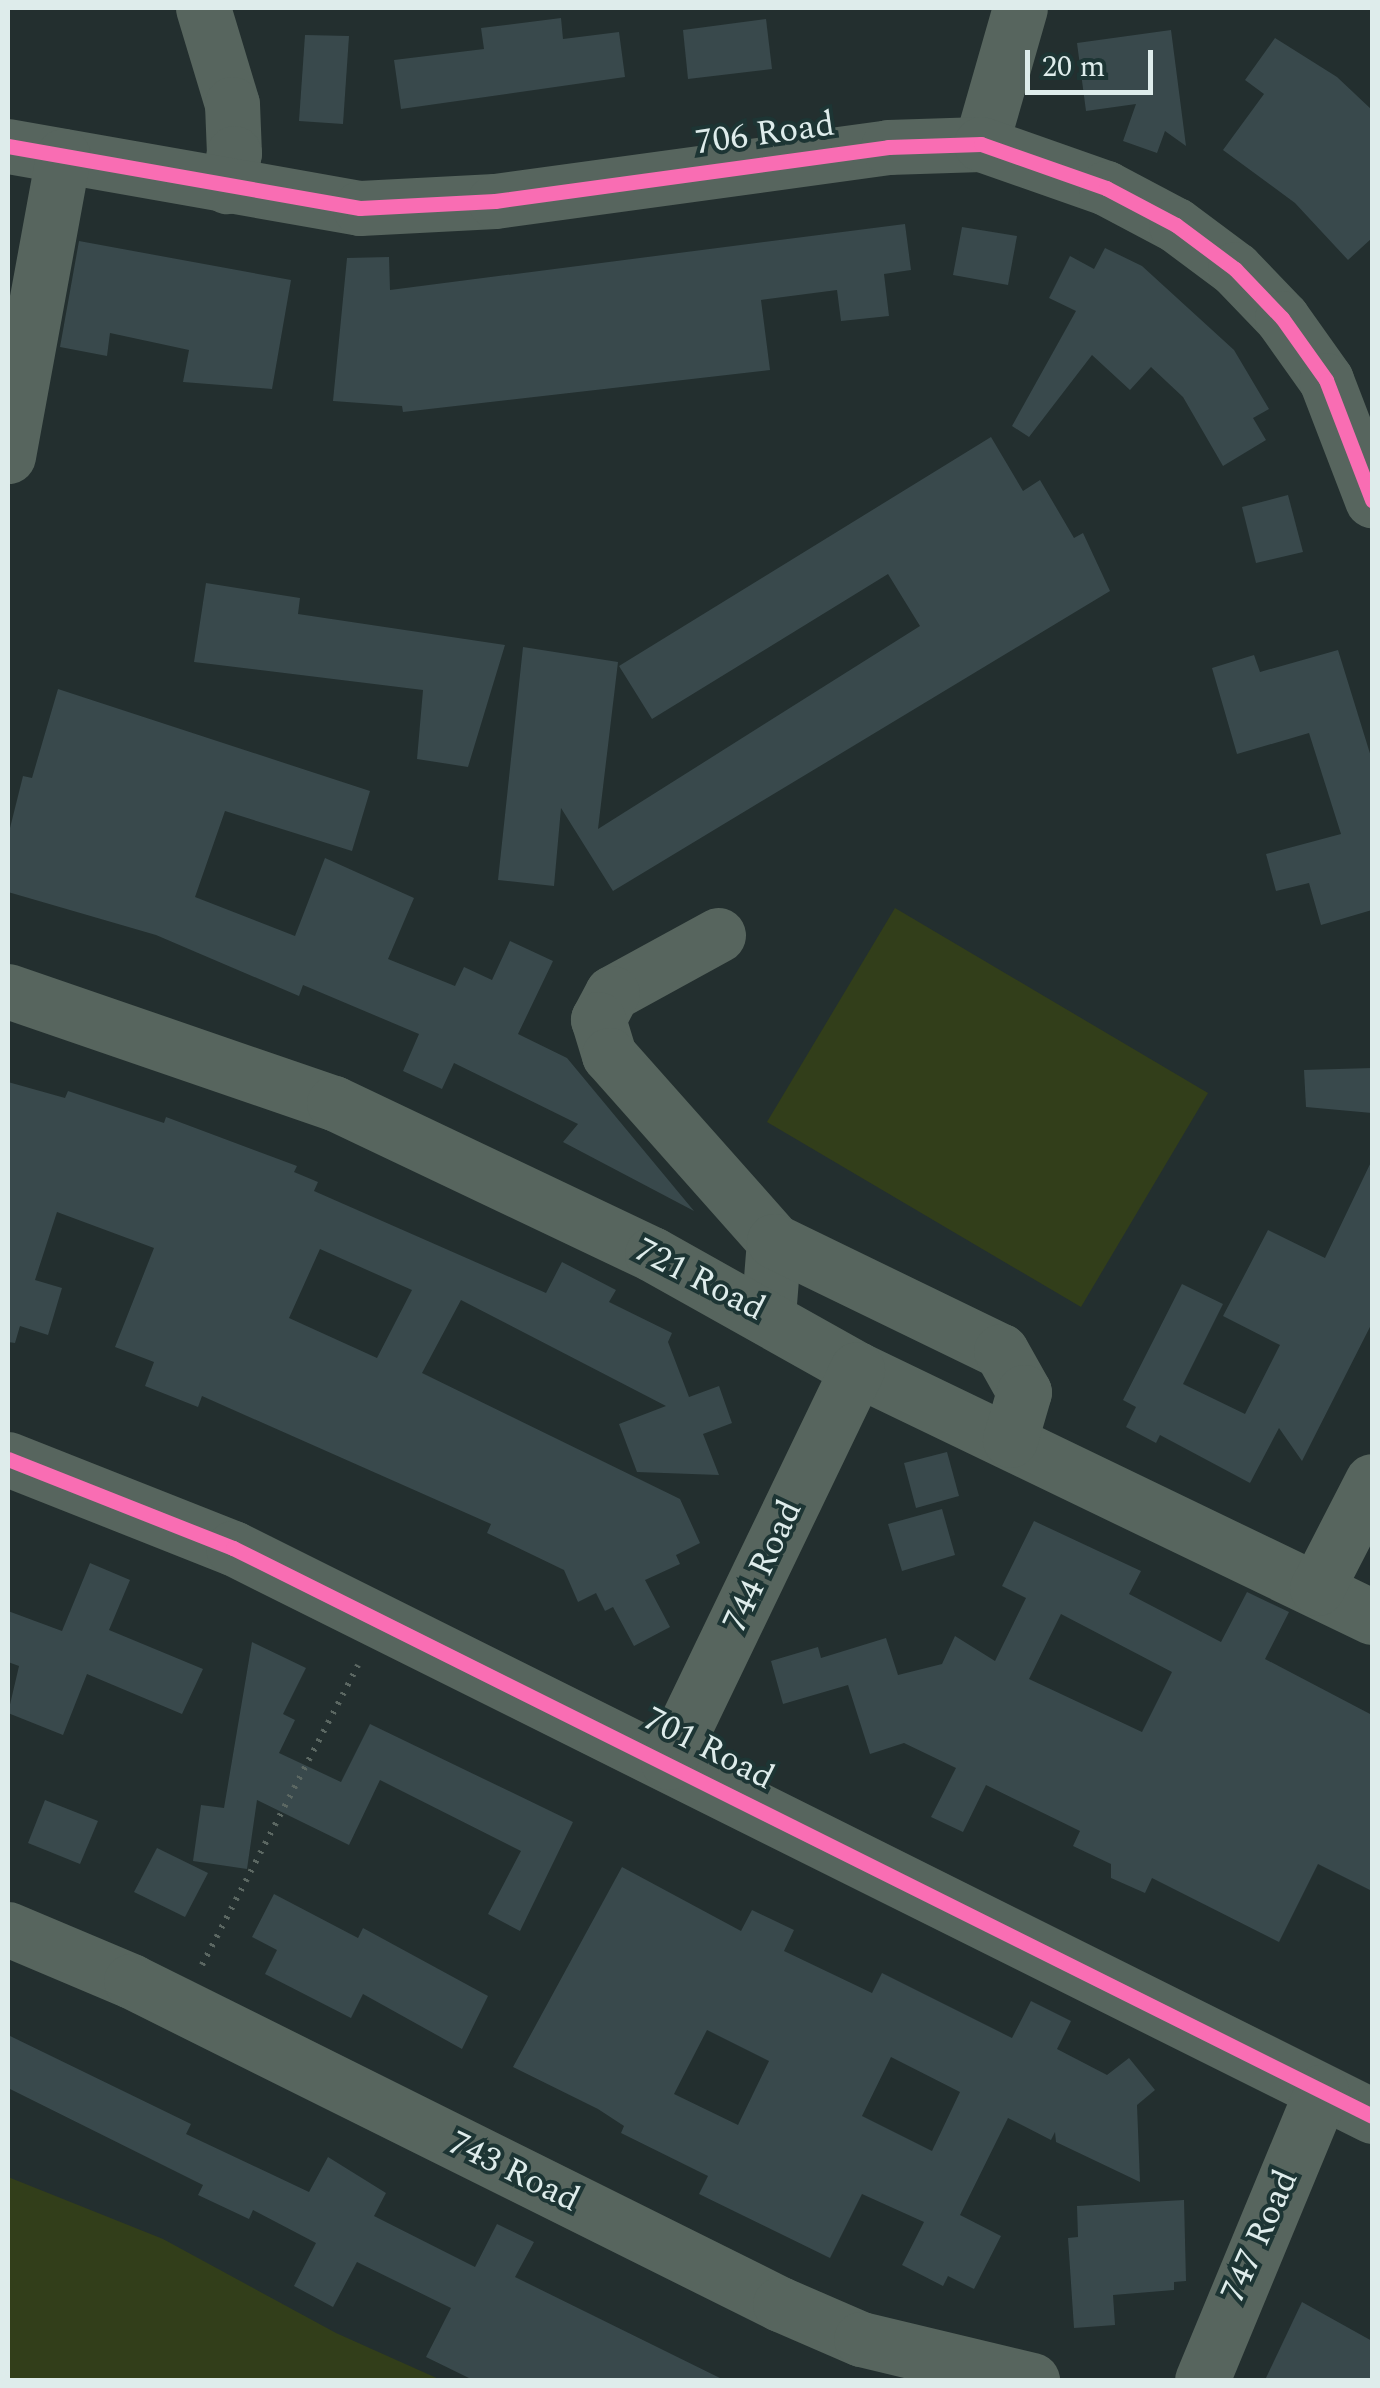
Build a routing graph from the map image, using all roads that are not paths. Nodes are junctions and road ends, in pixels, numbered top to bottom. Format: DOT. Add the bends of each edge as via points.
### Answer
graph roads {
  1 [pos="202,8"];
  2 [pos="1020,8"];
  3 [pos="981,144"];
  4 [pos="8,146"];
  5 [pos="63,156"];
  6 [pos="226,186"];
  7 [pos="8,456"];
  8 [pos="1372,500"];
  9 [pos="718,935"];
  10 [pos="8,990"];
  11 [pos="774,1241"];
  12 [pos="768,1315"];
  13 [pos="857,1369"];
  14 [pos="1010,1440"];
  15 [pos="8,1459"];
  16 [pos="1372,1481"];
  17 [pos="1317,1588"];
  18 [pos="1372,1617"];
  19 [pos="668,1762"];
  20 [pos="8,1929"];
  21 [pos="1321,2092"];
  22 [pos="1372,2116"];
  23 [pos="1032,2380"];
  24 [pos="1202,2380"];
  1 -- 6 [label="street" via="232,104 234,153"];
  2 -- 3 [label="street"];
  3 -- 6 [label="street, 706 Road" via="888,146 432,206 360,208"];
  3 -- 8 [label="street, 706 Road" via="1106,188 1176,226 1235,269 1282,318 1326,380"];
  4 -- 5 [label="street, 706 Road"];
  5 -- 6 [label="street, 706 Road"];
  5 -- 7 [label="street"];
  9 -- 11 [label="street" via="612,994 598,1019 609,1055"];
  10 -- 12 [label="street, 721 Road" via="334,1103"];
  11 -- 12 [label="street"];
  11 -- 14 [label="street" via="1002,1351 1024,1392"];
  12 -- 13 [label="street, 721 Road"];
  13 -- 14 [label="street, 721 Road"];
  13 -- 19 [label="street, 744 Road"];
  14 -- 17 [label="street, 721 Road"];
  15 -- 19 [label="street, 701 Road" via="183,1526"];
  16 -- 17 [label="street"];
  17 -- 18 [label="street, 721 Road"];
  19 -- 21 [label="street, 701 Road"];
  20 -- 23 [label="street, 743 Road" via="130,1981 780,2304 861,2339"];
  21 -- 22 [label="street, 701 Road"];
  21 -- 24 [label="street, 747 Road"];
}
